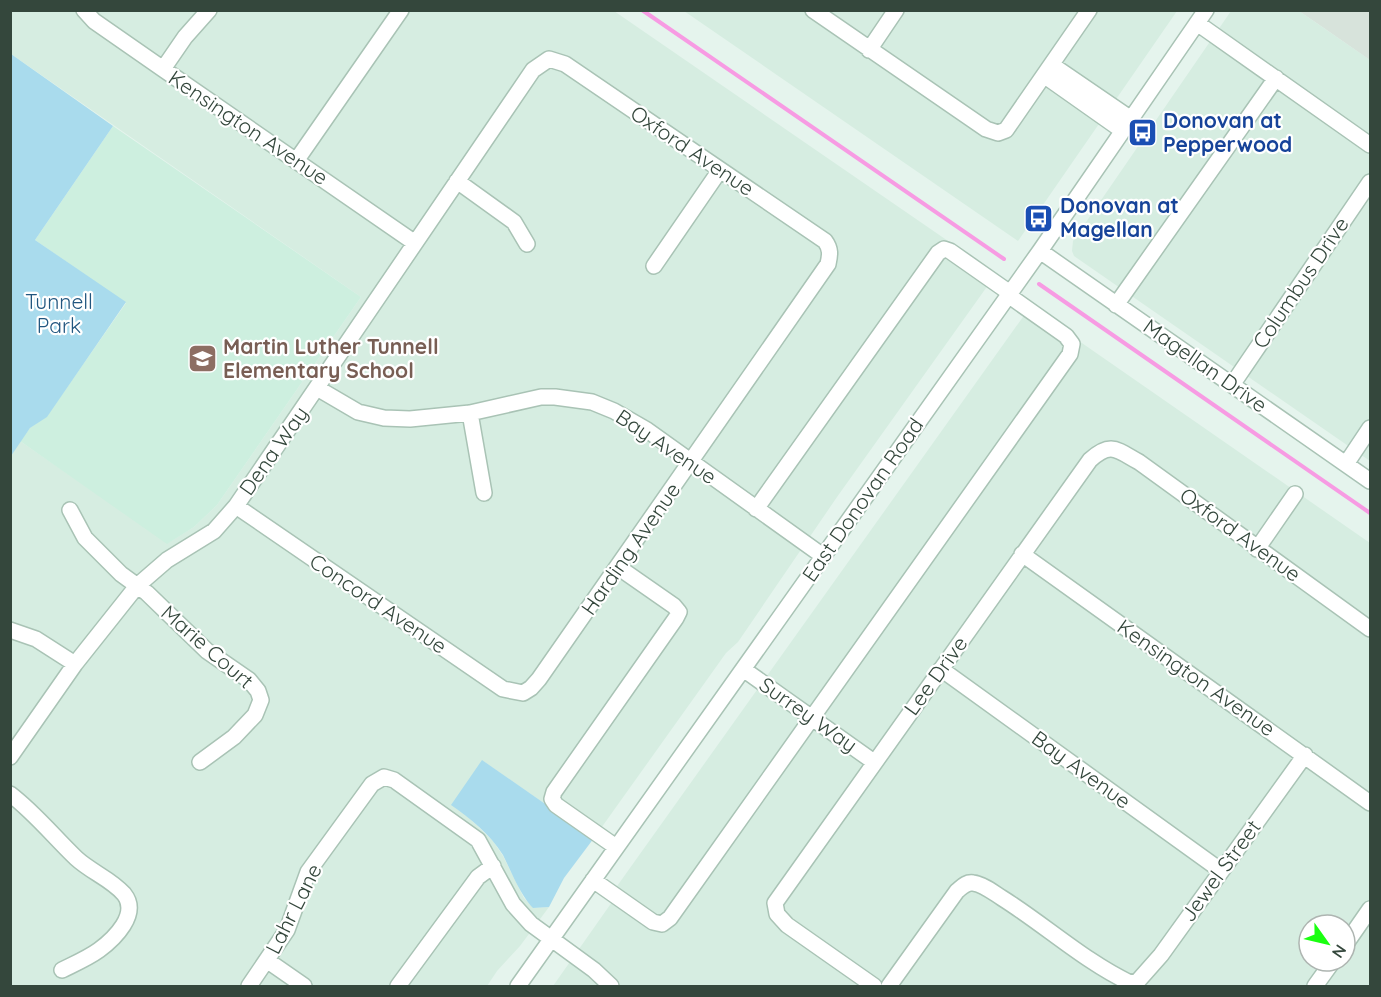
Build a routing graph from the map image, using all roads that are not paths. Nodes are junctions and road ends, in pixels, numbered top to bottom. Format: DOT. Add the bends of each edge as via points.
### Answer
graph roads {
  1 [pos="84,10"];
  2 [pos="209,10"];
  3 [pos="401,10"];
  4 [pos="813,10"];
  5 [pos="896,10"];
  6 [pos="1089,10"];
  7 [pos="1202,17"];
  8 [pos="869,50"];
  9 [pos="549,58"];
  10 [pos="163,69"];
  11 [pos="1048,70"];
  12 [pos="1276,78"];
  13 [pos="1127,125"];
  14 [pos="1371,145"];
  15 [pos="296,161"];
  16 [pos="720,170"];
  17 [pos="457,181"];
  18 [pos="1371,182"];
  19 [pos="415,243"];
  20 [pos="527,244"];
  21 [pos="830,251"];
  22 [pos="1040,251"];
  23 [pos="654,266"];
  24 [pos="1009,294"];
  25 [pos="1116,305"];
  26 [pos="1232,384"];
  27 [pos="317,388"];
  28 [pos="470,413"];
  29 [pos="1371,428"];
  30 [pos="1106,448"];
  31 [pos="691,463"];
  32 [pos="1346,464"];
  33 [pos="1371,481"];
  34 [pos="484,493"];
  35 [pos="1295,494"];
  36 [pos="236,506"];
  37 [pos="756,509"];
  38 [pos="70,510"];
  39 [pos="1257,549"];
  40 [pos="1022,554"];
  41 [pos="823,556"];
  42 [pos="618,567"];
  43 [pos="136,586"];
  44 [pos="1371,629"];
  45 [pos="10,630"];
  46 [pos="75,664"];
  47 [pos="743,669"];
  48 [pos="941,669"];
  49 [pos="523,693"];
  50 [pos="812,718"];
  51 [pos="1305,755"];
  52 [pos="10,758"];
  53 [pos="200,762"];
  54 [pos="874,762"];
  55 [pos="10,794"];
  56 [pos="1371,803"];
  57 [pos="616,848"];
  58 [pos="493,866"];
  59 [pos="1220,870"];
  60 [pos="593,880"];
  61 [pos="1371,909"];
  62 [pos="1357,928"];
  63 [pos="552,939"];
  64 [pos="268,961"];
  65 [pos="62,970"];
  66 [pos="249,987"];
  67 [pos="304,987"];
  68 [pos="398,987"];
  69 [pos="518,987"];
  70 [pos="611,987"];
  71 [pos="874,987"];
  72 [pos="890,987"];
  1 -- 10 [label="street, Kensington Avenue"];
  2 -- 10 [label="street"];
  3 -- 15 [label="street"];
  4 -- 8 [label="street"];
  5 -- 8 [label="street"];
  6 -- 11 [label="street"];
  7 -- 12 [label="street"];
  7 -- 13 [label="street, East Donovan Road"];
  8 -- 11 [label="street" via="986,129 998,133 1006,130"];
  9 -- 16 [label="street, Oxford Avenue" via="565,64"];
  9 -- 17 [label="street, Dena Way" via="533,70"];
  10 -- 15 [label="street, Kensington Avenue"];
  11 -- 13 [label="street"];
  12 -- 14 [label="street"];
  12 -- 25 [label="street"];
  13 -- 22 [label="street, East Donovan Road"];
  15 -- 19 [label="street, Kensington Avenue"];
  16 -- 21 [label="street, Oxford Avenue" via="825,242"];
  16 -- 23 [label="street"];
  17 -- 19 [label="street, Dena Way"];
  17 -- 20 [label="street" via="514,222"];
  18 -- 26 [label="street, Columbus Drive"];
  19 -- 27 [label="street, Dena Way"];
  21 -- 31 [label="street, Harding Avenue" via="828,264"];
  22 -- 24 [label="street, East Donovan Road"];
  22 -- 25 [label="street, Magellan Drive"];
  24 -- 37 [label="street" via="950,251 938,253"];
  24 -- 41 [label="street, East Donovan Road"];
  24 -- 50 [label="street" via="1066,336 1072,344 1070,354"];
  25 -- 26 [label="street, Magellan Drive"];
  26 -- 32 [label="street, Magellan Drive"];
  27 -- 28 [label="street, Bay Avenue" via="358,412 384,418"];
  27 -- 36 [label="street, Dena Way"];
  28 -- 31 [label="street, Bay Avenue" via="541,397 592,402 647,430"];
  28 -- 34 [label="street"];
  29 -- 32 [label="street"];
  30 -- 39 [label="street, Oxford Avenue" via="1139,462"];
  30 -- 40 [label="street, Lee Drive" via="1090,460"];
  31 -- 37 [label="street, Bay Avenue"];
  31 -- 42 [label="street, Harding Avenue"];
  32 -- 33 [label="street, Magellan Drive"];
  35 -- 39 [label="street"];
  36 -- 43 [label="street, Dena Way" via="214,531 167,560"];
  36 -- 49 [label="street, Concord Avenue" via="503,689"];
  37 -- 41 [label="street, Bay Avenue"];
  38 -- 43 [label="street" via="85,538"];
  39 -- 44 [label="street, Oxford Avenue"];
  40 -- 48 [label="street, Lee Drive"];
  40 -- 51 [label="street, Kensington Avenue"];
  41 -- 47 [label="street, East Donovan Road"];
  42 -- 49 [label="street, Harding Avenue" via="539,679"];
  42 -- 57 [label="street" via="679,612 552,799"];
  43 -- 46 [label="street, Dena Way"];
  43 -- 53 [label="street, Marie Court" via="207,651 249,680 261,700 255,716"];
  45 -- 46 [label="street" via="36,639"];
  46 -- 52 [label="street, Dena Way"];
  47 -- 50 [label="street, Surrey Way"];
  47 -- 57 [label="street, East Donovan Road"];
  48 -- 54 [label="street, Lee Drive"];
  48 -- 59 [label="street, Bay Avenue"];
  50 -- 54 [label="street, Surrey Way"];
  50 -- 60 [label="street" via="662,924 653,922"];
  51 -- 56 [label="street, Kensington Avenue"];
  51 -- 59 [label="street, Jewel Street"];
  54 -- 71 [label="street, Lee Drive" via="775,903 787,925"];
  55 -- 65 [label="street" via="78,860 110,882 128,901 130,909 124,925 99,950"];
  57 -- 60 [label="street, East Donovan Road"];
  58 -- 63 [label="street" via="513,904"];
  58 -- 64 [label="street, Lahr Lane" via="478,840 394,780 384,777 372,784 308,872 287,930"];
  58 -- 68 [label="street" via="478,877"];
  59 -- 72 [label="street, Jewel Street" via="1161,955 1134,983 1110,974 1010,903 973,883 957,891"];
  60 -- 63 [label="street, East Donovan Road"];
  61 -- 62 [label="street"];
  63 -- 69 [label="street, East Donovan Road"];
  63 -- 70 [label="street"];
  64 -- 66 [label="street, Lahr Lane"];
  64 -- 67 [label="street"];
}
